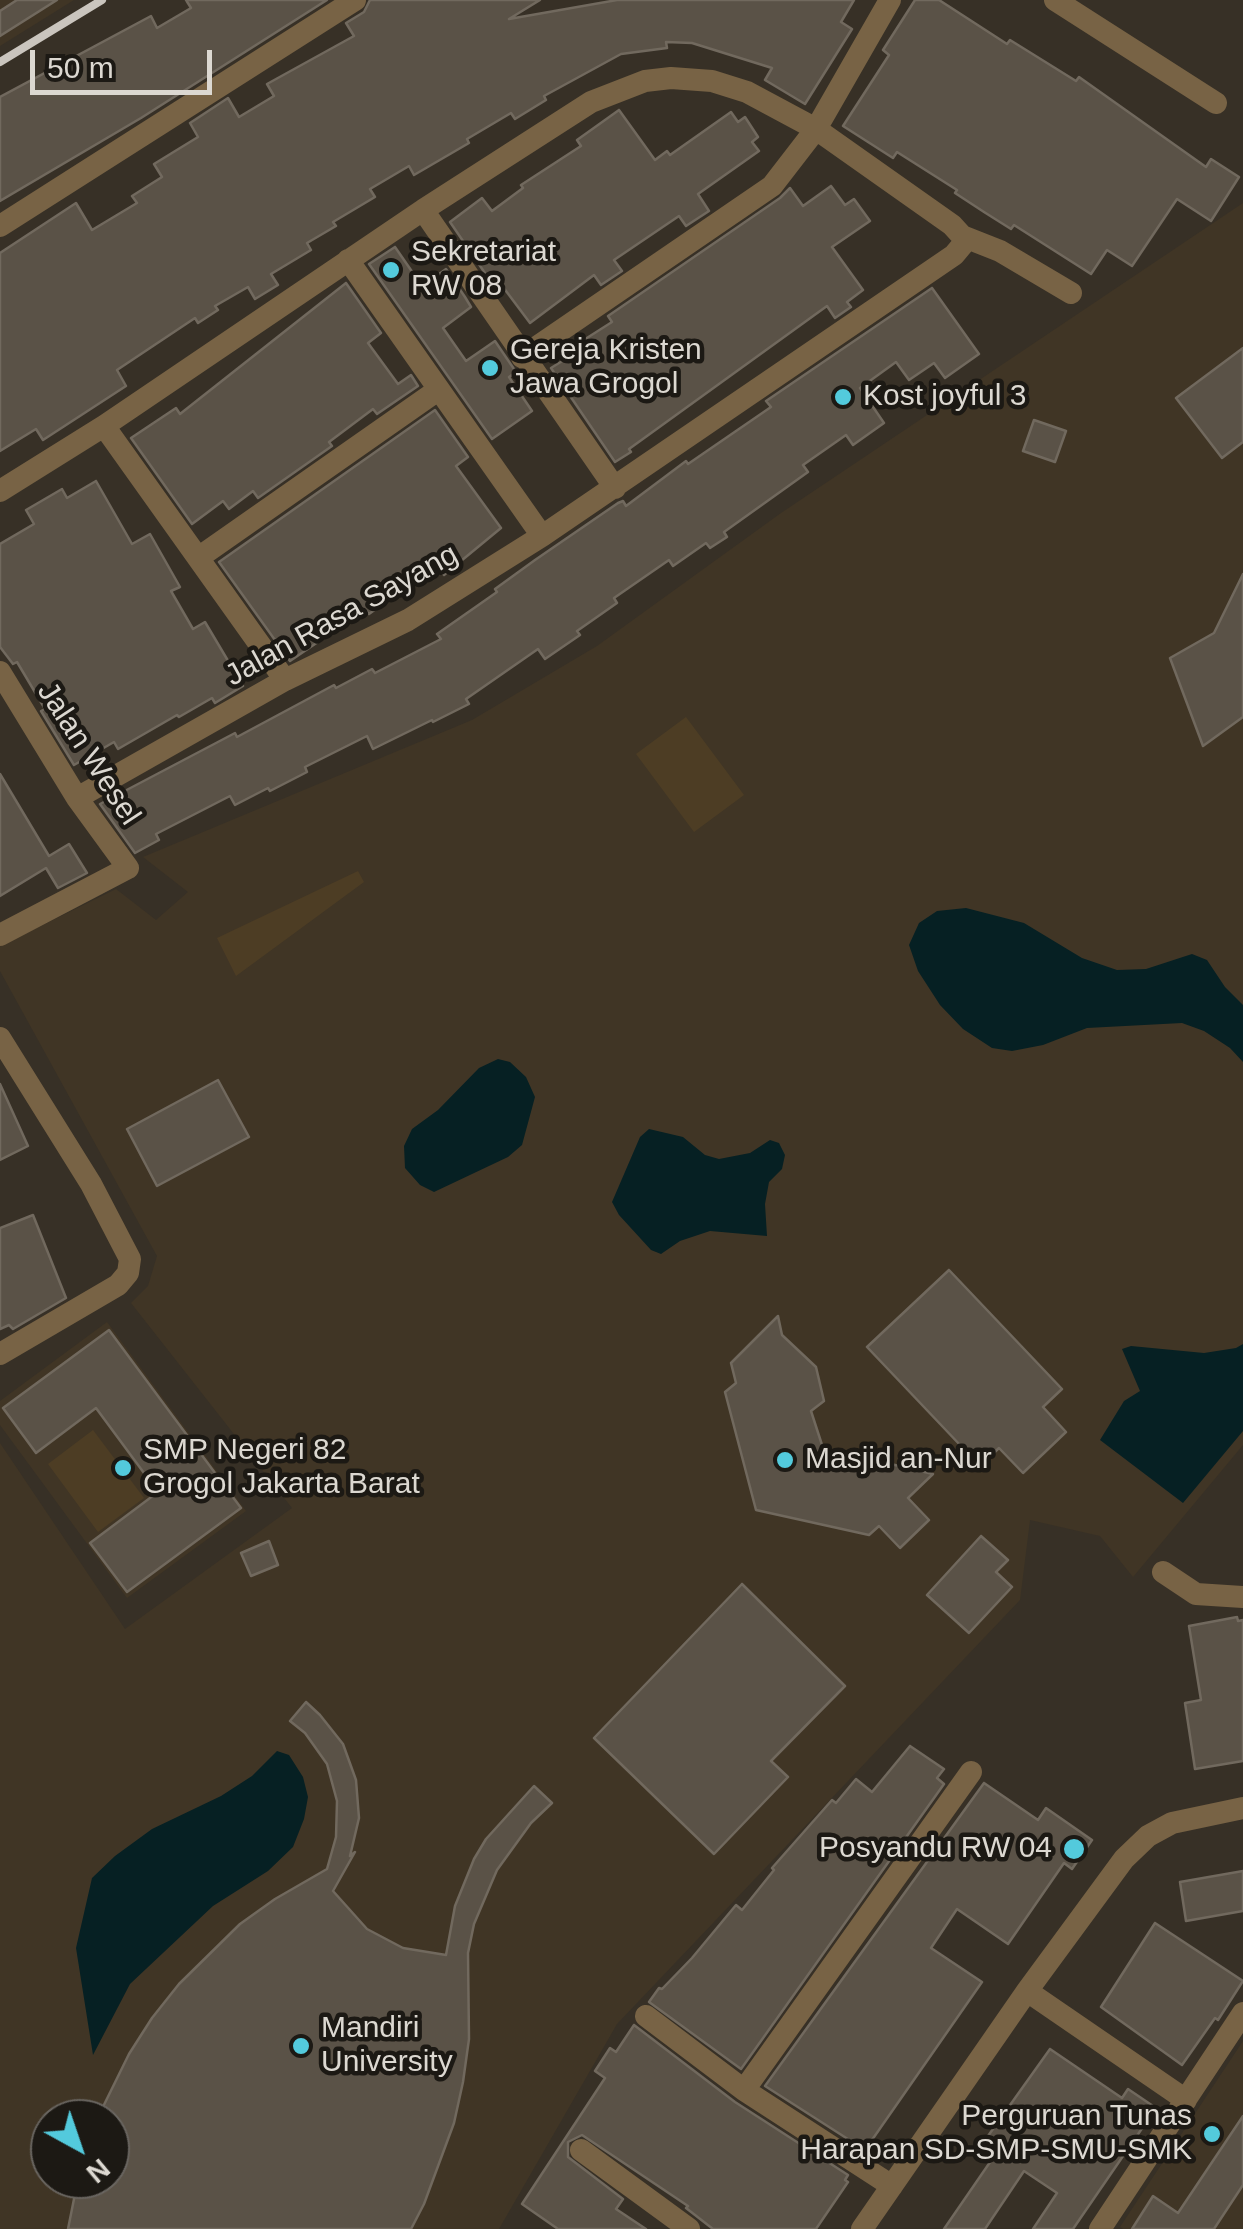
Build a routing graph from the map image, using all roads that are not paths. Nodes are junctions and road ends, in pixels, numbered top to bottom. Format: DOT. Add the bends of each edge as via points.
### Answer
graph roads {
  1 [pos="355,0"];
  2 [pos="890,0"];
  3 [pos="1055,0"];
  4 [pos="1216,103"];
  5 [pos="816,129"];
  6 [pos="423,210"];
  7 [pos="0,226"];
  8 [pos="962,236"];
  9 [pos="348,260"];
  10 [pos="1071,293"];
  11 [pos="522,357"];
  12 [pos="438,390"];
  13 [pos="104,426"];
  14 [pos="615,488"];
  15 [pos="0,491"];
  16 [pos="542,536"];
  17 [pos="198,558"];
  18 [pos="0,672"];
  19 [pos="285,680"];
  20 [pos="85,793"];
  21 [pos="0,936"];
  22 [pos="0,1038"];
  23 [pos="0,1354"];
  24 [pos="1163,1572"];
  25 [pos="1243,1596"];
  26 [pos="971,1772"];
  27 [pos="1243,1808"];
  28 [pos="1027,1991"];
  29 [pos="1243,2013"];
  30 [pos="646,2016"];
  31 [pos="744,2090"];
  32 [pos="1186,2100"];
  33 [pos="580,2150"];
  34 [pos="892,2186"];
  35 [pos="689,2229"];
  36 [pos="862,2229"];
  37 [pos="1100,2229"];
  1 -- 7 [label="street"];
  2 -- 5 [label="street"];
  3 -- 4 [label="street"];
  5 -- 6 [label="street" via="712,81 645,81 602,96"];
  5 -- 8 [label="street"];
  5 -- 11 [label="street" via="772,186"];
  6 -- 9 [label="street"];
  6 -- 11 [label="street"];
  8 -- 10 [label="street"];
  8 -- 14 [label="street, Jalan Rasa Sayang" via="958,252"];
  9 -- 12 [label="street"];
  9 -- 13 [label="street"];
  11 -- 14 [label="street"];
  12 -- 16 [label="street"];
  12 -- 17 [label="street"];
  13 -- 15 [label="street"];
  13 -- 17 [label="street"];
  14 -- 16 [label="street, Jalan Rasa Sayang"];
  16 -- 19 [label="street, Jalan Rasa Sayang" via="408,620"];
  17 -- 19 [label="street"];
  18 -- 20 [label="street, Jalan Wesel"];
  19 -- 20 [label="street, Jalan Rasa Sayang"];
  20 -- 21 [label="street, Jalan Wesel" via="128,868"];
  22 -- 23 [label="street" via="130,1259 118,1285"];
  24 -- 25 [label="street" via="1196,1594"];
  26 -- 31 [label="street"];
  27 -- 28 [label="street" via="1172,1822 1148,1836 1106,1879"];
  28 -- 32 [label="street"];
  28 -- 34 [label="street"];
  29 -- 32 [label="street"];
  30 -- 31 [label="street"];
  31 -- 34 [label="street"];
  32 -- 37 [label="street"];
  33 -- 35 [label="street"];
  34 -- 36 [label="street"];
}
